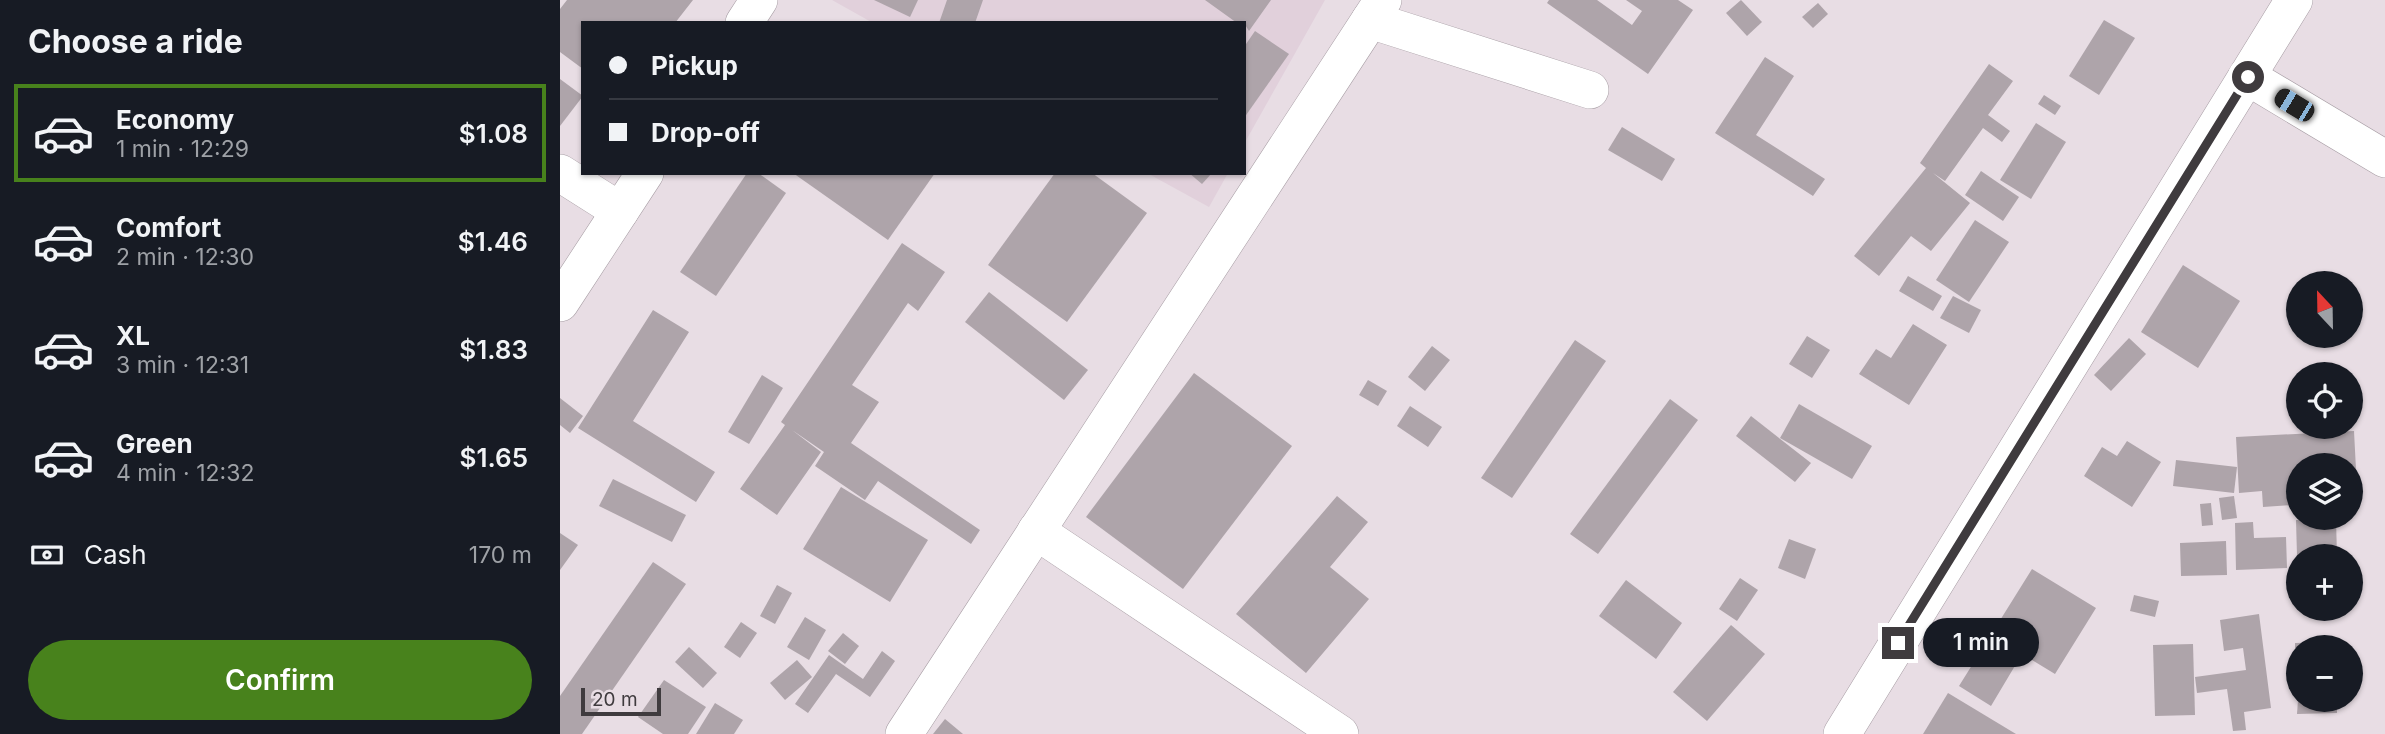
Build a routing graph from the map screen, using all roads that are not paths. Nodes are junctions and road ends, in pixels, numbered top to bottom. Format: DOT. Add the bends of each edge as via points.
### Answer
graph roads {
  1 [pos="759,0"];
  2 [pos="2294,0"];
  3 [pos="1377,10"];
  4 [pos="745,21"];
  5 [pos="2248,77"];
  6 [pos="1590,90"];
  7 [pos="2385,159"];
  8 [pos="560,173"];
  9 [pos="644,175"];
  10 [pos="620,211"];
  11 [pos="560,303"];
  12 [pos="1036,530"];
  13 [pos="904,734"];
  14 [pos="1340,734"];
  15 [pos="1842,734"];
  1 -- 4 [label="street"];
  2 -- 5 [label="street"];
  3 -- 6 [label="street"];
  3 -- 12 [label="street"];
  5 -- 7 [label="street"];
  5 -- 15 [label="street"];
  8 -- 10 [label="street"];
  9 -- 10 [label="street"];
  10 -- 11 [label="street"];
  12 -- 13 [label="street"];
  12 -- 14 [label="street"];
}
